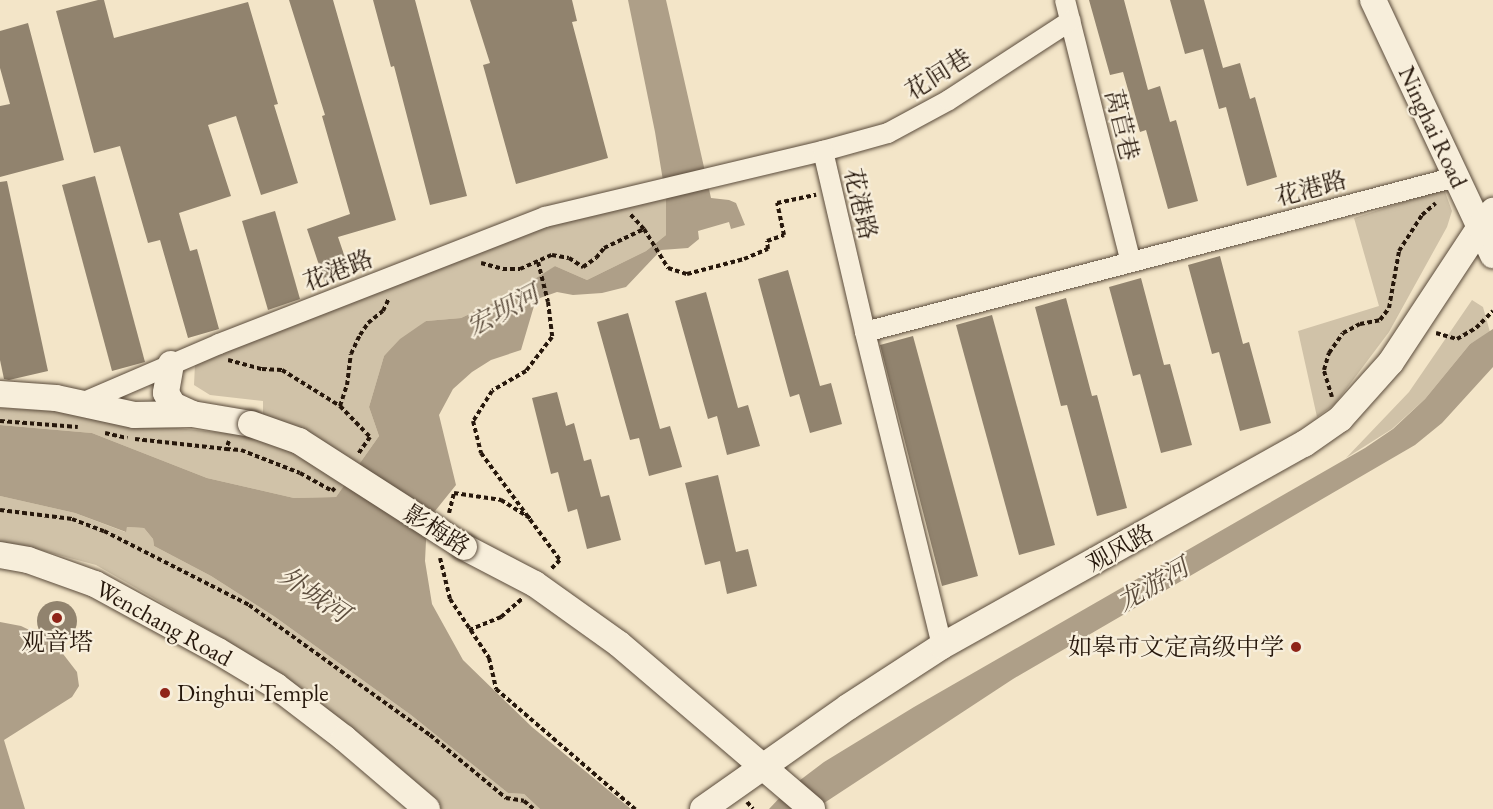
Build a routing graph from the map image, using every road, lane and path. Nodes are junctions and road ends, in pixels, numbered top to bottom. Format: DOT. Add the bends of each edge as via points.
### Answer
graph roads {
  1 [pos="1065,0"];
  2 [pos="1373,0"];
  3 [pos="1070,21"];
  4 [pos="823,151"];
  5 [pos="1459,181"];
  6 [pos="832,192"];
  7 [pos="598,203"];
  8 [pos="1486,219"];
  9 [pos="644,229"];
  10 [pos="453,252"];
  11 [pos="1493,255"];
  12 [pos="538,262"];
  13 [pos="1131,262"];
  14 [pos="384,279"];
  15 [pos="1493,311"];
  16 [pos="1413,327"];
  17 [pos="865,332"];
  18 [pos="171,364"];
  19 [pos="0,394"];
  20 [pos="82,403"];
  21 [pos="340,406"];
  22 [pos="192,414"];
  23 [pos="1340,419"];
  24 [pos="0,510"];
  25 [pos="448,516"];
  26 [pos="531,519"];
  27 [pos="0,555"];
  28 [pos="440,555"];
  29 [pos="535,584"];
  30 [pos="469,630"];
  31 [pos="942,646"];
  32 [pos="764,765"];
  33 [pos="427,809"];
  34 [pos="534,809"];
  35 [pos="635,809"];
  36 [pos="703,809"];
  37 [pos="812,809"];
  1 -- 3 [label="street, 莴苣巷"];
  2 -- 5 [label="street, Ninghai Road"];
  3 -- 4 [label="street, 花间巷" via="949,100 888,133"];
  3 -- 13 [label="street, 莴苣巷"];
  4 -- 6 [label="street, 花港路"];
  4 -- 7 [label="street, 花港路"];
  5 -- 8 [label="street, Ninghai Road"];
  5 -- 13 [label="street, 花港路"];
  5 -- 23 [label="path" via="1422,215 1399,251 1389,308 1380,320 1343,333 1329,353 1324,370"];
  6 -- 9 [label="path" via="777,203 784,235 767,241 768,249 687,274 668,268"];
  6 -- 17 [label="street, 花港路"];
  7 -- 9 [label="path" via="611,212 630,214"];
  7 -- 10 [label="street, 花港路" via="545,217"];
  8 -- 11 [label="street, Ninghai Road"];
  8 -- 16 [label="street, 观风路"];
  9 -- 12 [label="path" via="604,248 583,267 552,255"];
  10 -- 12 [label="path" via="502,269"];
  10 -- 14 [label="street, 花港路"];
  12 -- 26 [label="path" via="552,337 526,371 492,391 474,421 481,453"];
  13 -- 17 [label="street, 花港路"];
  14 -- 18 [label="street, 花港路"];
  14 -- 21 [label="path" via="390,294 383,311 368,323 351,354"];
  15 -- 16 [label="path" via="1457,339"];
  16 -- 23 [label="street, 观风路" via="1391,362"];
  17 -- 31 [label="street"];
  18 -- 20 [label="street, 花港路"];
  18 -- 22 [label="street" via="166,393 173,405"];
  19 -- 20 [label="street, 影梅路"];
  20 -- 22 [label="street, 影梅路" via="134,415"];
  22 -- 29 [label="street, 影梅路, bridge" via="251,424 299,441 464,547"];
  23 -- 31 [label="street, 观风路" via="1295,449"];
  24 -- 34 [label="path" via="83,523 249,605 430,735 506,798 524,801"];
  25 -- 26 [label="path" via="454,494 501,500"];
  26 -- 29 [label="path" via="560,560"];
  27 -- 33 [label="street, Wenchang Road" via="28,560 95,584 218,651 276,686"];
  28 -- 30 [label="path" via="450,598"];
  29 -- 30 [label="path" via="501,617"];
  29 -- 32 [label="street, 影梅路" via="619,644"];
  30 -- 35 [label="path" via="489,658 496,689"];
  31 -- 32 [label="street, 观风路"];
  32 -- 36 [label="street, 观风路"];
  32 -- 37 [label="street, 影梅路"];
}
